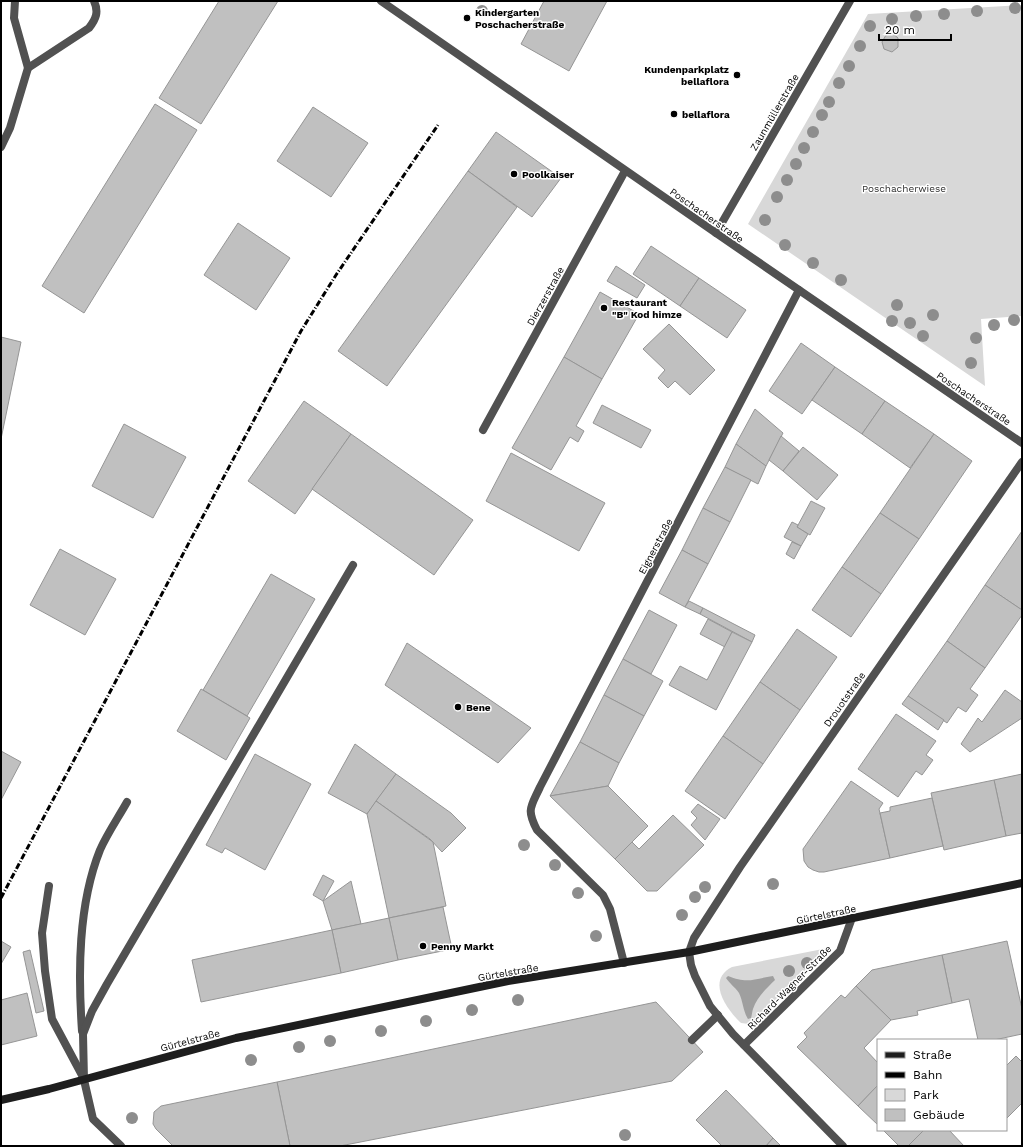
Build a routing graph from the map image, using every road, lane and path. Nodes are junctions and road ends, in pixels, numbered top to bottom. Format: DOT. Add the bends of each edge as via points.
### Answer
graph roads {
  1 [pos="15,1"];
  2 [pos="94,1"];
  3 [pos="381,1"];
  4 [pos="850,1"];
  5 [pos="28,68"];
  6 [pos="1,147"];
  7 [pos="625,171"];
  8 [pos="716,233"];
  9 [pos="798,290"];
  10 [pos="483,430"];
  11 [pos="1022,443"];
  12 [pos="1022,462"];
  13 [pos="353,565"];
  14 [pos="127,802"];
  15 [pos="1022,884"];
  16 [pos="49,886"];
  17 [pos="852,918"];
  18 [pos="690,952"];
  19 [pos="624,963"];
  20 [pos="718,1016"];
  21 [pos="82,1034"];
  22 [pos="692,1040"];
  23 [pos="744,1045"];
  24 [pos="84,1080"];
  25 [pos="1,1100"];
  26 [pos="122,1146"];
  27 [pos="843,1146"];
  1 -- 5 [label="street" via="14,18"];
  2 -- 5 [label="street" via="97,8 96,20 89,28"];
  3 -- 7 [label="street, Poschacherstraße"];
  4 -- 8 [label="street, Zaunmüllerstraße"];
  5 -- 6 [label="street" via="10,128"];
  7 -- 8 [label="street, Poschacherstraße"];
  7 -- 10 [label="street, Dierzerstraße"];
  8 -- 9 [label="street, Poschacherstraße"];
  9 -- 11 [label="street, Poschacherstraße"];
  9 -- 19 [label="street, Eignerstraße" via="530,811 537,830 603,895 610,909"];
  12 -- 18 [label="street, Drouotstraße" via="740,867 694,938"];
  13 -- 21 [label="street" via="107,984"];
  14 -- 21 [label="street" via="100,850 89,888 82,930"];
  15 -- 17 [label="main road, Gürtelstraße"];
  16 -- 24 [label="street" via="42,933 52,1019"];
  17 -- 18 [label="main road, Gürtelstraße"];
  17 -- 23 [label="street, Richard-Wagner-Straße" via="840,951"];
  18 -- 19 [label="main road, Gürtelstraße"];
  18 -- 20 [label="street" via="695,976"];
  19 -- 24 [label="main road, Gürtelstraße" via="508,981 236,1038"];
  20 -- 22 [label="street"];
  20 -- 23 [label="street"];
  21 -- 24 [label="street"];
  23 -- 27 [label="street"];
  24 -- 25 [label="main road, Gürtelstraße"];
  24 -- 26 [label="street" via="93,1119"];
}
